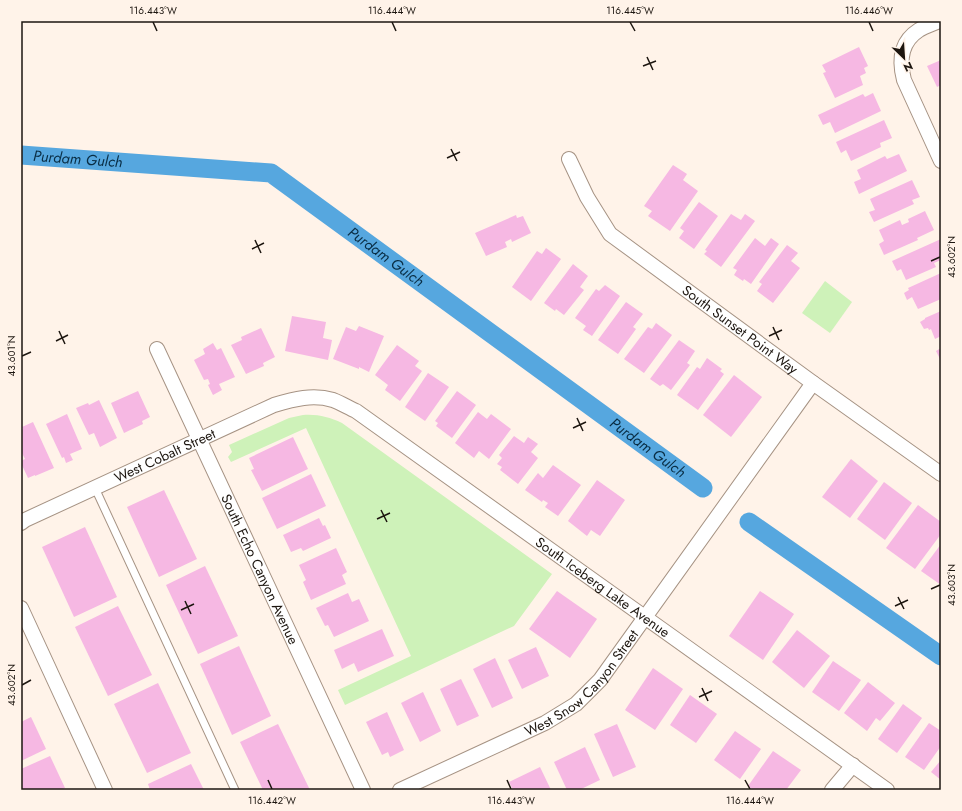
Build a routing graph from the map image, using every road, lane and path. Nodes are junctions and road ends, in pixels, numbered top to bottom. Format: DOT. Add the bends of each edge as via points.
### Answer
graph roads {
  1 [pos="939,21"];
  2 [pos="569,159"];
  3 [pos="941,161"];
  4 [pos="157,349"];
  5 [pos="814,383"];
  6 [pos="312,396"];
  7 [pos="200,440"];
  8 [pos="941,474"];
  9 [pos="95,488"];
  10 [pos="21,523"];
  11 [pos="21,608"];
  12 [pos="645,618"];
  13 [pos="853,766"];
  14 [pos="105,790"];
  15 [pos="235,790"];
  16 [pos="363,790"];
  17 [pos="400,790"];
  18 [pos="832,790"];
  19 [pos="887,790"];
  1 -- 3 [label="street" via="918,30 906,42 901,55 901,68"];
  2 -- 5 [label="street, South Sunset Point Way" via="587,197 610,234"];
  4 -- 7 [label="street, South Echo Canyon Avenue"];
  5 -- 8 [label="street, South Sunset Point Way"];
  5 -- 12 [label="street, West Snow Canyon Street"];
  6 -- 7 [label="street, West Cobalt Street" via="274,405"];
  6 -- 12 [label="street, South Iceberg Lake Avenue" via="333,400 356,411"];
  7 -- 9 [label="street, West Cobalt Street"];
  7 -- 16 [label="street, South Echo Canyon Avenue"];
  9 -- 10 [label="street, West Cobalt Street"];
  9 -- 15 [label="lane"];
  11 -- 14 [label="street"];
  12 -- 13 [label="street, South Iceberg Lake Avenue"];
  12 -- 17 [label="street, West Snow Canyon Street" via="600,680 576,704 545,723"];
  13 -- 18 [label="street"];
  13 -- 19 [label="street, South Iceberg Lake Avenue"];
}
